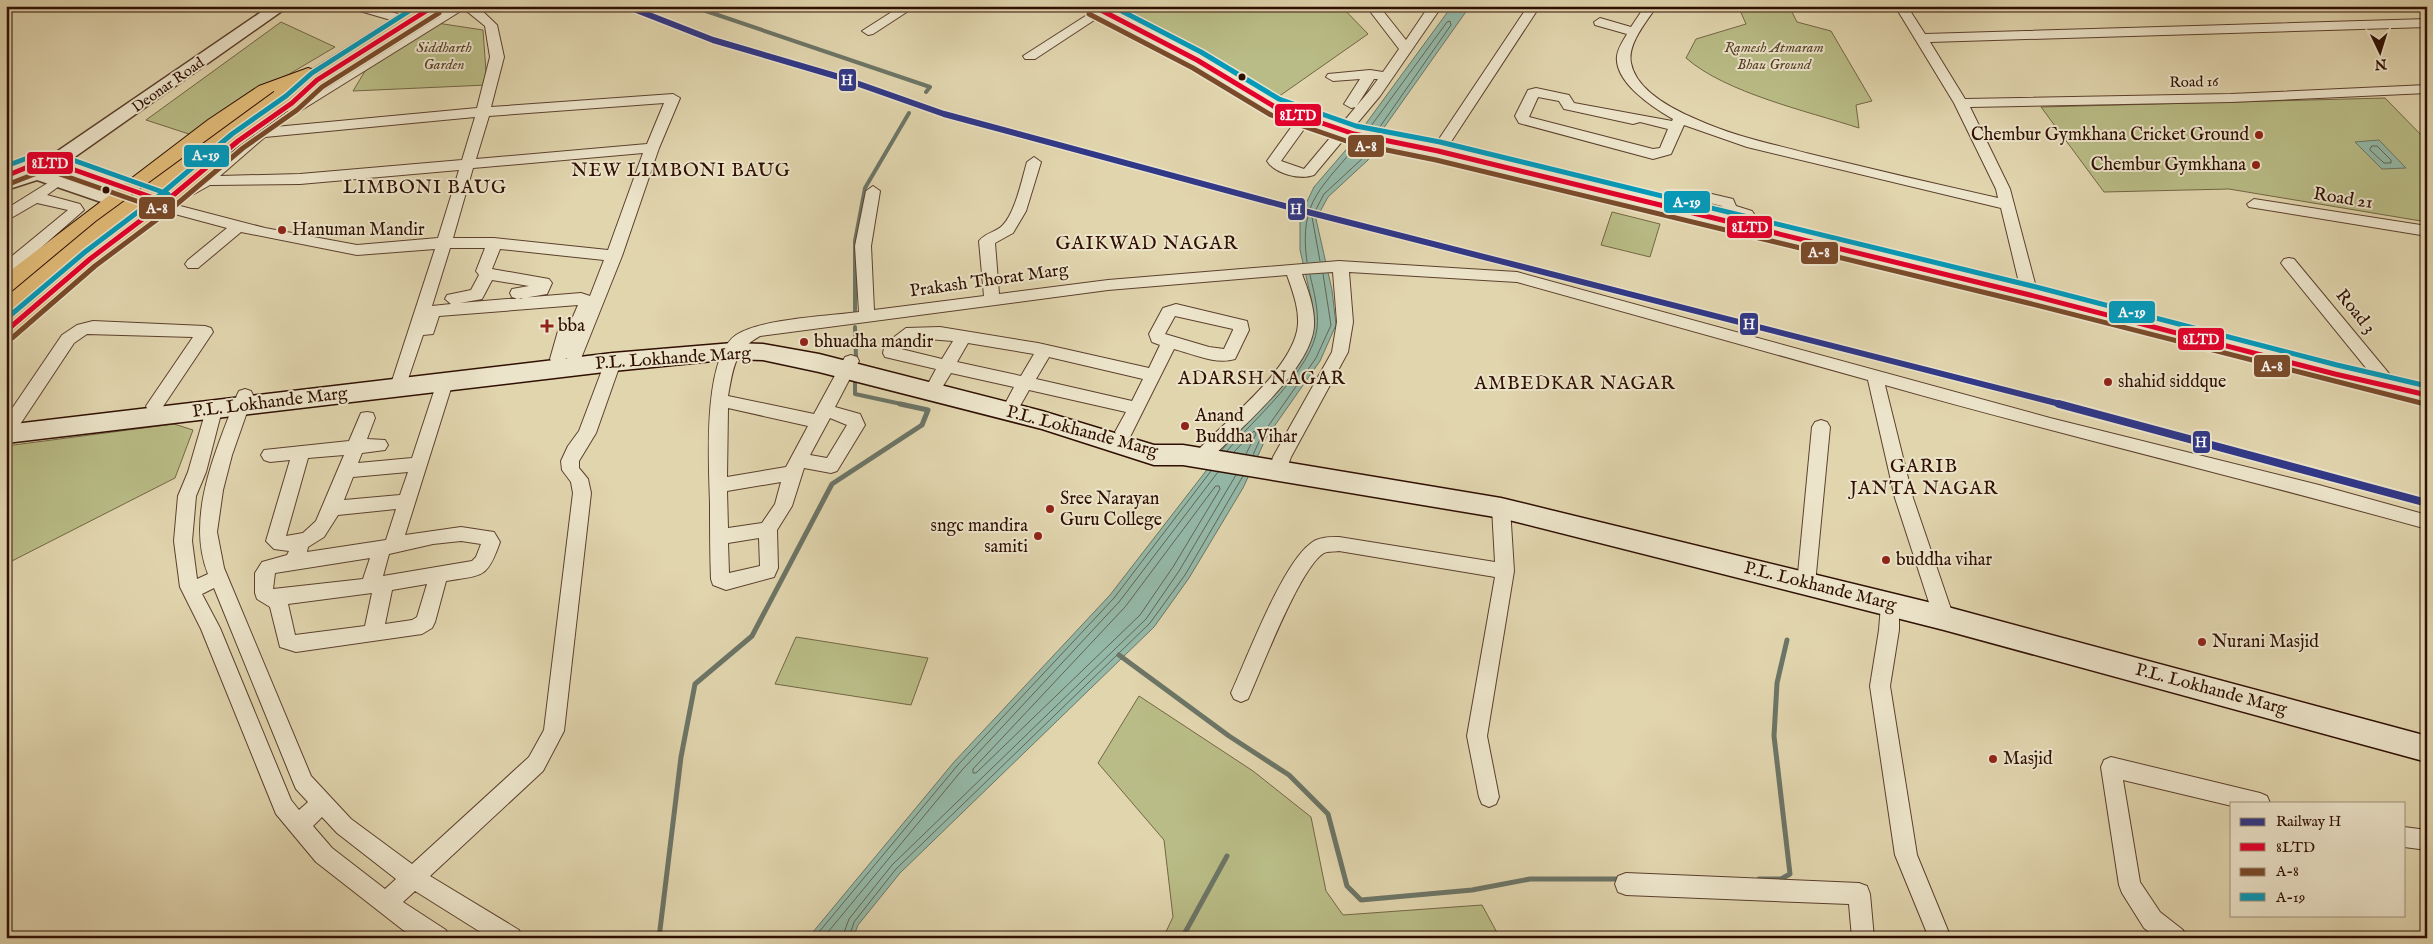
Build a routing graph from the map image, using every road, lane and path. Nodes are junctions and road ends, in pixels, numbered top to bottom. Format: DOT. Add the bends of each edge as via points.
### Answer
graph roads {
  1 [pos="281,6"];
  2 [pos="357,6"];
  3 [pos="420,6"];
  4 [pos="434,6"];
  5 [pos="460,6"];
  6 [pos="468,6"];
  7 [pos="910,6"];
  8 [pos="1372,6"];
  9 [pos="1436,6"];
  10 [pos="1534,6"];
  11 [pos="1651,6"];
  12 [pos="1901,6"];
  13 [pos="1096,7"];
  14 [pos="1600,22"];
  15 [pos="2427,23"];
  16 [pos="426,26"];
  17 [pos="868,31"];
  18 [pos="1635,32"];
  19 [pos="1921,38"];
  20 [pos="1405,48"];
  21 [pos="1030,56"];
  22 [pos="1370,74"];
  23 [pos="1386,76"];
  24 [pos="312,77"];
  25 [pos="1333,77"];
  26 [pos="2427,90"];
  27 [pos="275,99"];
  28 [pos="1961,103"];
  29 [pos="1351,104"];
  30 [pos="483,112"];
  31 [pos="1305,118"];
  32 [pos="1678,122"];
  33 [pos="1348,133"];
  34 [pos="260,134"];
  35 [pos="652,148"];
  36 [pos="1438,151"];
  37 [pos="1034,162"];
  38 [pos="468,163"];
  39 [pos="57,172"];
  40 [pos="6,176"];
  41 [pos="213,181"];
  42 [pos="6,184"];
  43 [pos="873,191"];
  44 [pos="125,195"];
  45 [pos="34,197"];
  46 [pos="1707,204"];
  47 [pos="2254,204"];
  48 [pos="165,205"];
  49 [pos="2007,205"];
  50 [pos="1747,214"];
  51 [pos="6,216"];
  52 [pos="237,228"];
  53 [pos="2427,230"];
  54 [pos="125,240"];
  55 [pos="444,243"];
  56 [pos="494,243"];
  57 [pos="614,256"];
  58 [pos="590,259"];
  59 [pos="2290,263"];
  60 [pos="193,264"];
  61 [pos="1335,267"];
  62 [pos="1295,269"];
  63 [pos="6,270"];
  64 [pos="487,274"];
  65 [pos="511,277"];
  66 [pos="597,285"];
  67 [pos="6,288"];
  68 [pos="6,294"];
  69 [pos="502,294"];
  70 [pos="2030,295"];
  71 [pos="472,297"];
  72 [pos="426,301"];
  73 [pos="992,301"];
  74 [pos="6,315"];
  75 [pos="867,318"];
  76 [pos="6,331"];
  77 [pos="964,336"];
  78 [pos="1170,342"];
  79 [pos="736,346"];
  80 [pos="565,347"];
  81 [pos="1044,351"];
  82 [pos="613,362"];
  83 [pos="848,365"];
  84 [pos="942,374"];
  85 [pos="1154,374"];
  86 [pos="1875,377"];
  87 [pos="404,380"];
  88 [pos="445,382"];
  89 [pos="2390,386"];
  90 [pos="1020,393"];
  91 [pos="2427,395"];
  92 [pos="975,397"];
  93 [pos="719,400"];
  94 [pos="243,401"];
  95 [pos="154,406"];
  96 [pos="1136,408"];
  97 [pos="214,410"];
  98 [pos="822,416"];
  99 [pos="367,418"];
  100 [pos="52,423"];
  101 [pos="9,426"];
  102 [pos="1821,427"];
  103 [pos="1124,432"];
  104 [pos="379,445"];
  105 [pos="356,447"];
  106 [pos="300,452"];
  107 [pos="223,455"];
  108 [pos="270,455"];
  109 [pos="1196,457"];
  110 [pos="419,464"];
  111 [pos="796,466"];
  112 [pos="346,471"];
  113 [pos="1276,471"];
  114 [pos="196,472"];
  115 [pos="718,486"];
  116 [pos="408,501"];
  117 [pos="332,508"];
  118 [pos="1501,508"];
  119 [pos="2427,522"];
  120 [pos="768,529"];
  121 [pos="718,537"];
  122 [pos="301,542"];
  123 [pos="388,547"];
  124 [pos="294,561"];
  125 [pos="1505,571"];
  126 [pos="439,574"];
  127 [pos="219,577"];
  128 [pos="377,584"];
  129 [pos="1806,584"];
  130 [pos="191,590"];
  131 [pos="272,598"];
  132 [pos="1890,604"];
  133 [pos="1944,618"];
  134 [pos="373,633"];
  135 [pos="1241,693"];
  136 [pos="282,730"];
  137 [pos="257,741"];
  138 [pos="2427,749"];
  139 [pos="1489,797"];
  140 [pos="2256,802"];
  141 [pos="323,804"];
  142 [pos="298,825"];
  143 [pos="2406,837"];
  144 [pos="2427,840"];
  145 [pos="413,878"];
  146 [pos="1626,884"];
  147 [pos="386,903"];
  148 [pos="501,936"];
  149 [pos="438,938"];
  150 [pos="1863,938"];
  151 [pos="1940,938"];
  152 [pos="2174,938"];
  1 -- 39 [label="street, Deonar Road"];
  2 -- 16 [label="street"];
  3 -- 24 [label="highway"];
  4 -- 24 [label="highway, bridge"];
  5 -- 16 [label="street"];
  6 -- 30 [label="street" via="491,25 497,58"];
  7 -- 17 [label="street"];
  8 -- 20 [label="street"];
  9 -- 20 [label="street"];
  10 -- 36 [label="street"];
  11 -- 18 [label="street"];
  12 -- 19 [label="street"];
  13 -- 21 [label="street"];
  13 -- 31 [label="main road" via="1197,60 1276,107"];
  14 -- 18 [label="street"];
  15 -- 19 [label="street"];
  16 -- 34 [label="street" via="289,111"];
  18 -- 32 [label="street" via="1624,52 1623,62 1630,77"];
  19 -- 28 [label="street"];
  20 -- 23 [label="street"];
  22 -- 23 [label="street"];
  22 -- 25 [label="street"];
  22 -- 29 [label="street"];
  23 -- 33 [label="street"];
  24 -- 27 [label="highway"];
  24 -- 44 [label="highway" via="267,91"];
  24 -- 48 [label="highway" via="292,103 238,141"];
  26 -- 28 [label="street, Road 16" via="2231,98"];
  27 -- 68 [label="highway" via="239,116"];
  27 -- 74 [label="highway, bridge" via="103,231"];
  28 -- 49 [label="street" via="2004,189"];
  30 -- 34 [label="street"];
  30 -- 35 [label="street" via="673,98"];
  30 -- 38 [label="street"];
  31 -- 33 [label="main road"];
  31 -- 33 [label="street" via="1274,161 1276,164 1303,174 1309,172"];
  32 -- 32 [label="street" via="1666,151 1653,154 1524,120 1522,116 1532,93 1536,92 1564,98 1569,106 1633,120"];
  32 -- 49 [label="street"];
  33 -- 36 [label="main road"];
  34 -- 48 [label="street" via="200,185"];
  35 -- 38 [label="street"];
  35 -- 57 [label="street"];
  36 -- 46 [label="main road"];
  37 -- 73 [label="street" via="1019,212 1008,229 987,242"];
  38 -- 41 [label="street" via="300,179"];
  38 -- 55 [label="street"];
  39 -- 40 [label="street" via="35,164"];
  39 -- 42 [label="street" via="24,176"];
  39 -- 44 [label="street"];
  39 -- 45 [label="street"];
  43 -- 75 [label="street" via="863,246"];
  44 -- 48 [label="street"];
  44 -- 67 [label="highway"];
  45 -- 51 [label="street"];
  45 -- 63 [label="street" via="77,210"];
  46 -- 50 [label="street" via="1728,202 1732,210"];
  46 -- 70 [label="main road"];
  47 -- 53 [label="street, Road 21"];
  48 -- 52 [label="street"];
  48 -- 54 [label="street"];
  48 -- 76 [label="highway" via="90,259"];
  49 -- 70 [label="street"];
  52 -- 55 [label="street" via="357,250"];
  52 -- 60 [label="street"];
  55 -- 56 [label="street"];
  55 -- 72 [label="street"];
  56 -- 57 [label="street"];
  56 -- 64 [label="street" via="484,271"];
  57 -- 66 [label="street"];
  58 -- 66 [label="street" via="605,262"];
  59 -- 89 [label="street, Road 3"];
  61 -- 62 [label="street, Prakash Thorat Marg"];
  61 -- 86 [label="street, Prakash Thorat Marg" via="1517,277"];
  61 -- 113 [label="street" via="1344,278 1345,322 1340,352"];
  62 -- 73 [label="street, Prakash Thorat Marg" via="1108,285"];
  62 -- 109 [label="street" via="1303,298 1305,332 1289,366"];
  64 -- 65 [label="street"];
  64 -- 71 [label="street" via="479,292"];
  65 -- 69 [label="street"];
  65 -- 69 [label="street" via="544,283 544,286 533,292"];
  66 -- 80 [label="street"];
  69 -- 71 [label="street"];
  70 -- 89 [label="main road"];
  71 -- 72 [label="street"];
  72 -- 87 [label="street"];
  73 -- 75 [label="street, Prakash Thorat Marg"];
  75 -- 79 [label="street, Prakash Thorat Marg" via="756,331"];
  77 -- 81 [label="street"];
  77 -- 84 [label="street"];
  77 -- 84 [label="street" via="912,332 891,348 891,353"];
  78 -- 78 [label="street" via="1209,354 1229,355 1241,325 1176,310 1169,312 1157,334 1158,338"];
  78 -- 85 [label="street"];
  79 -- 80 [label="main road, P.L. Lokhande Marg"];
  79 -- 82 [label="main road, P.L. Lokhande Marg"];
  79 -- 83 [label="main road, P.L. Lokhande Marg"];
  79 -- 93 [label="street" via="727,366"];
  80 -- 87 [label="main road, P.L. Lokhande Marg"];
  80 -- 87 [label="street" via="573,338 587,301 435,311"];
  81 -- 85 [label="street"];
  81 -- 90 [label="street"];
  82 -- 88 [label="main road, P.L. Lokhande Marg"];
  82 -- 145 [label="street" via="587,433 570,461 582,493 554,731 536,764"];
  83 -- 84 [label="main road, P.L. Lokhande Marg"];
  83 -- 92 [label="main road, P.L. Lokhande Marg"];
  83 -- 98 [label="street"];
  84 -- 90 [label="street"];
  84 -- 92 [label="main road, P.L. Lokhande Marg"];
  85 -- 96 [label="street"];
  86 -- 119 [label="street, Prakash Thorat Marg"];
  86 -- 133 [label="street" via="1904,498"];
  87 -- 88 [label="main road, P.L. Lokhande Marg"];
  87 -- 94 [label="main road, P.L. Lokhande Marg"];
  88 -- 110 [label="street"];
  89 -- 91 [label="main road"];
  90 -- 92 [label="main road, P.L. Lokhande Marg"];
  90 -- 96 [label="street"];
  90 -- 103 [label="main road, P.L. Lokhande Marg"];
  92 -- 109 [label="main road, P.L. Lokhande Marg" via="1154,455"];
  93 -- 98 [label="street"];
  93 -- 115 [label="street"];
  94 -- 95 [label="main road, P.L. Lokhande Marg"];
  94 -- 97 [label="main road, P.L. Lokhande Marg"];
  94 -- 107 [label="street"];
  95 -- 100 [label="main road, P.L. Lokhande Marg"];
  95 -- 101 [label="street" via="205,332 83,329 68,339"];
  96 -- 103 [label="street"];
  97 -- 100 [label="main road, P.L. Lokhande Marg"];
  97 -- 114 [label="street"];
  98 -- 111 [label="street"];
  98 -- 111 [label="street" via="854,418 856,425 831,466"];
  99 -- 105 [label="street"];
  100 -- 101 [label="main road, P.L. Lokhande Marg"];
  102 -- 129 [label="street"];
  103 -- 109 [label="main road, P.L. Lokhande Marg" via="1164,440"];
  104 -- 105 [label="street"];
  105 -- 106 [label="street"];
  105 -- 112 [label="street"];
  106 -- 108 [label="street"];
  106 -- 122 [label="street" via="275,541 280,544"];
  107 -- 114 [label="street"];
  107 -- 127 [label="street" via="208,532 214,568"];
  109 -- 113 [label="main road, P.L. Lokhande Marg"];
  110 -- 112 [label="street"];
  110 -- 116 [label="street"];
  111 -- 115 [label="street"];
  111 -- 120 [label="street" via="783,506"];
  112 -- 117 [label="street"];
  113 -- 118 [label="main road, P.L. Lokhande Marg"];
  114 -- 130 [label="street" via="186,496 183,541"];
  115 -- 121 [label="street"];
  116 -- 117 [label="street"];
  116 -- 123 [label="street"];
  117 -- 122 [label="street" via="320,531 313,538"];
  118 -- 125 [label="street"];
  118 -- 129 [label="main road, P.L. Lokhande Marg"];
  120 -- 121 [label="street"];
  120 -- 121 [label="street" via="770,568 767,572 726,582 720,579"];
  122 -- 124 [label="street"];
  123 -- 124 [label="street"];
  123 -- 126 [label="street" via="461,534 488,537 491,542 484,561 477,568"];
  123 -- 128 [label="street"];
  124 -- 131 [label="street" via="269,567 264,573 264,594"];
  125 -- 135 [label="street" via="1339,544 1316,549 1300,568"];
  125 -- 139 [label="street" via="1477,736"];
  126 -- 128 [label="street"];
  126 -- 134 [label="street" via="425,622 415,628"];
  127 -- 130 [label="street"];
  127 -- 136 [label="street"];
  128 -- 131 [label="street"];
  128 -- 134 [label="street"];
  129 -- 132 [label="main road, P.L. Lokhande Marg"];
  130 -- 137 [label="street"];
  131 -- 134 [label="street" via="278,603 288,641 296,644"];
  132 -- 133 [label="main road, P.L. Lokhande Marg"];
  132 -- 151 [label="street" via="1880,686 1906,855"];
  133 -- 138 [label="main road, P.L. Lokhande Marg"];
  136 -- 137 [label="street"];
  136 -- 141 [label="street" via="303,782"];
  137 -- 142 [label="street" via="283,807"];
  140 -- 152 [label="street" via="2111,768 2130,885 2152,920"];
  141 -- 142 [label="street"];
  141 -- 145 [label="street" via="344,826"];
  142 -- 147 [label="street" via="324,855"];
  143 -- 144 [label="street"];
  145 -- 147 [label="street"];
  145 -- 148 [label="street"];
  146 -- 150 [label="street" via="1859,894"];
  147 -- 149 [label="street"];
}
